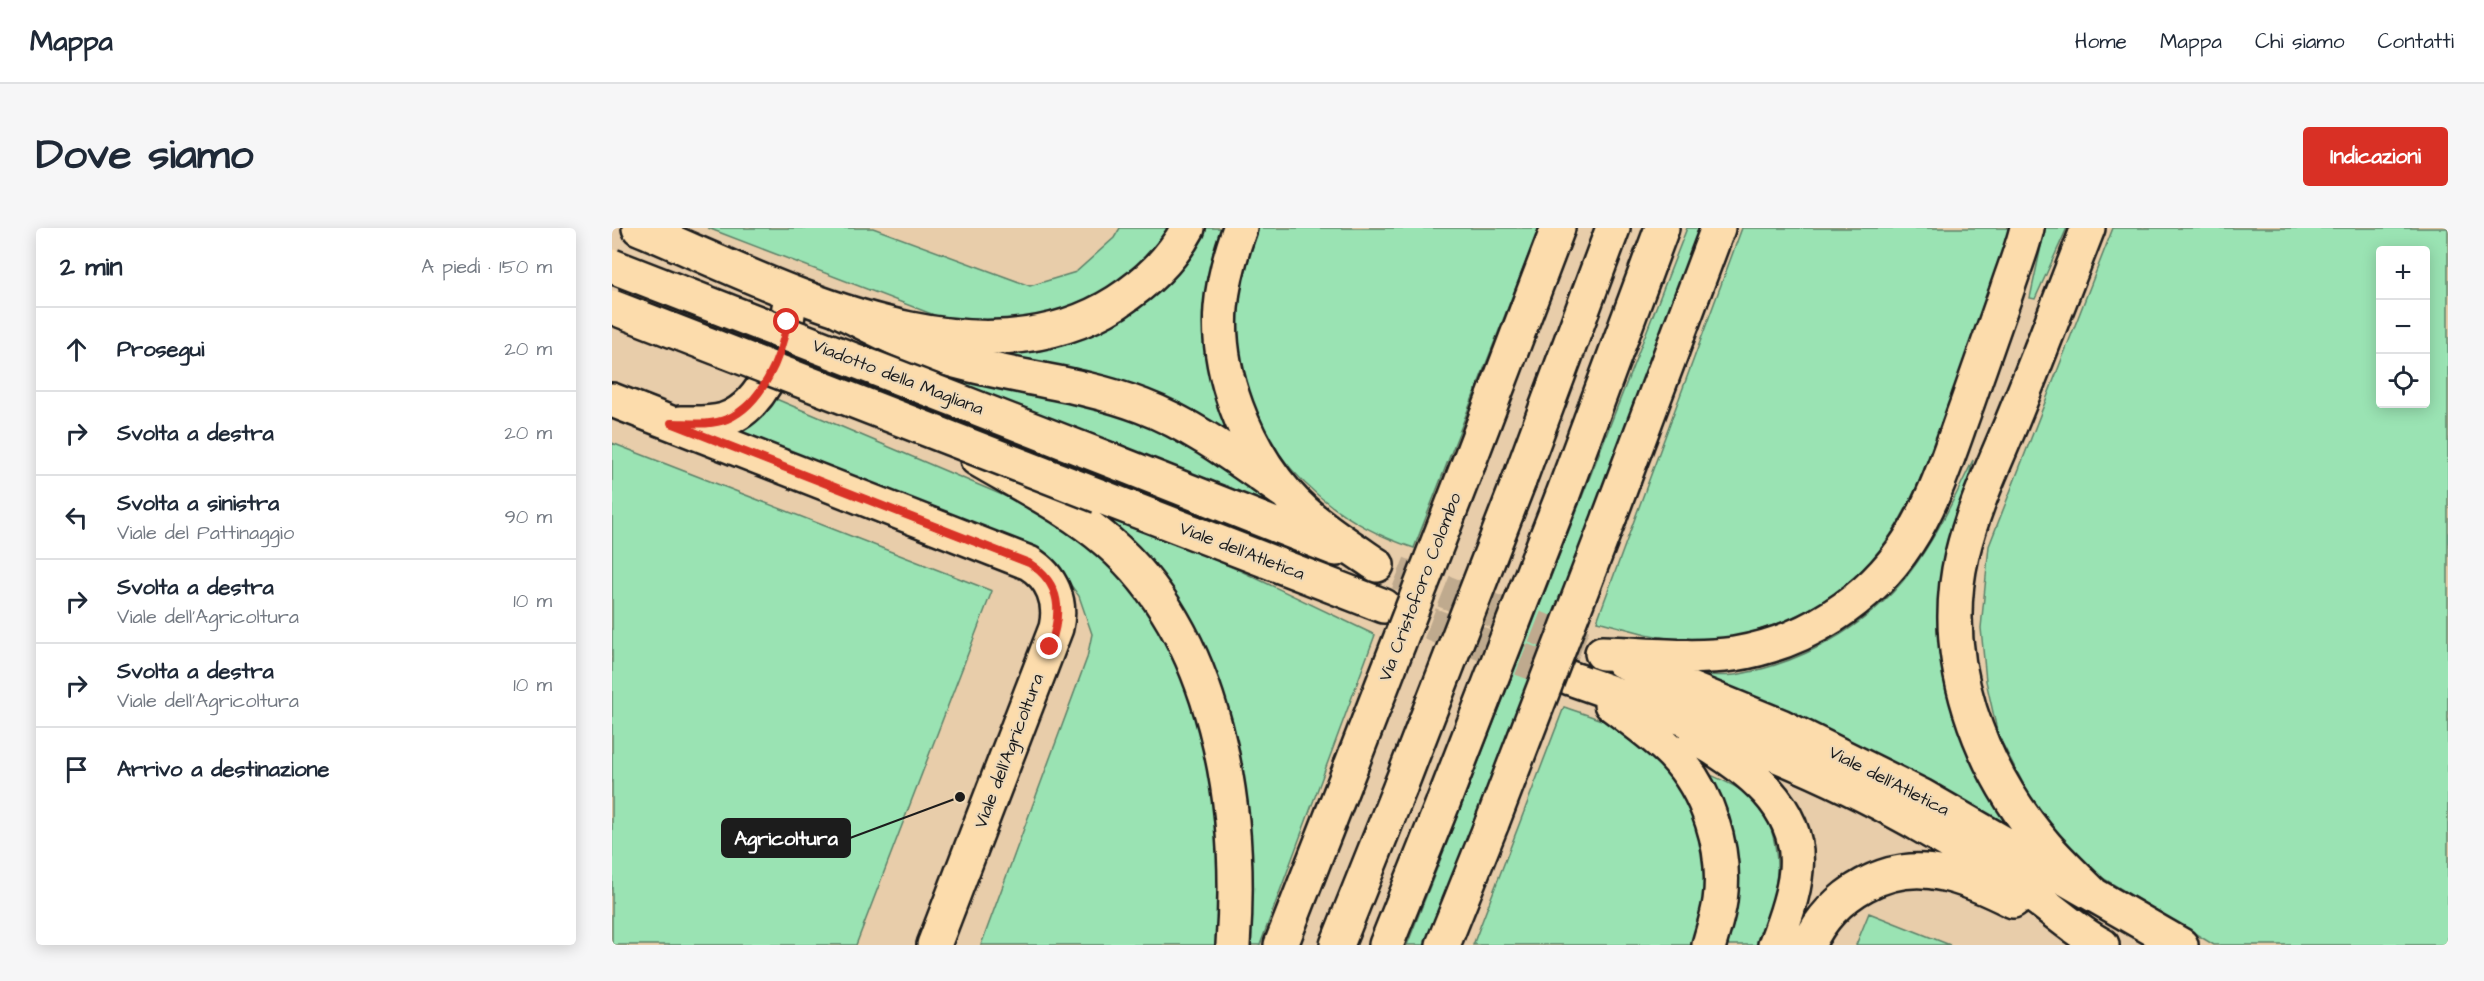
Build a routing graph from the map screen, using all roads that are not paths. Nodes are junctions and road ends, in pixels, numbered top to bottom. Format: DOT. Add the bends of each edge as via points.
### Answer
graph roads {
  1 [pos="639,228"];
  2 [pos="1188,228"];
  3 [pos="1240,228"];
  4 [pos="1558,228"];
  5 [pos="1613,228"];
  6 [pos="1662,228"];
  7 [pos="1718,228"];
  8 [pos="2027,228"];
  9 [pos="2088,228"];
  10 [pos="612,266"];
  11 [pos="790,291"];
  12 [pos="612,307"];
  13 [pos="840,311"];
  14 [pos="612,400"];
  15 [pos="671,423"];
  16 [pos="929,431"];
  17 [pos="1118,463"];
  18 [pos="1286,493"];
  19 [pos="1384,606"];
  20 [pos="1632,702"];
  21 [pos="2091,892"];
  22 [pos="2093,940"];
  23 [pos="934,945"];
  24 [pos="1233,945"];
  25 [pos="1281,945"];
  26 [pos="1337,945"];
  27 [pos="1386,945"];
  28 [pos="1443,945"];
  29 [pos="1708,945"];
  30 [pos="1775,945"];
  31 [pos="1808,945"];
  32 [pos="2181,945"];
  1 -- 11 [label="main road"];
  2 -- 13 [label="main road" via="1172,255 1138,287 1095,315 1054,330 998,338 962,338"];
  3 -- 18 [label="main road" via="1221,308 1224,357 1245,428"];
  4 -- 25 [label="main road, Via Cristoforo Colombo, bridge"];
  5 -- 26 [label="main road, bridge" via="1520,481"];
  6 -- 27 [label="main road, bridge" via="1562,497"];
  7 -- 28 [label="main road, bridge"];
  8 -- 21 [label="main road, Viale dell'Atletica" via="1929,501 1909,541 1877,580 1856,600 1812,628 1761,647 1716,656 1593,649 1801,736 1922,796"];
  9 -- 21 [label="main road" via="1970,526 1957,583 1956,634 1969,711 1989,757 2041,839"];
  10 -- 17 [label="main road, Viadotto della Magliana, bridge"];
  11 -- 13 [label="main road"];
  11 -- 15 [label="main road" via="781,351 747,405 715,422"];
  12 -- 16 [label="main road, bridge"];
  13 -- 18 [label="main road" via="946,358 1090,389 1145,407 1207,438"];
  14 -- 15 [label="main road"];
  15 -- 23 [label="main road, Viale dell'Agricoltura" via="1029,563 1053,589 1058,604 1056,628"];
  16 -- 19 [label="main road, Viale dell'Atletica, bridge"];
  16 -- 24 [label="main road, bridge" via="1047,499 1100,536 1131,565 1160,604 1190,657 1222,750 1234,832"];
  17 -- 18 [label="main road, Viale dell'Atletica" via="1387,569 1311,516"];
  20 -- 22 [label="main road, Viale dell'Atletica" via="1767,750 1872,800 1991,867"];
  20 -- 29 [label="main road, Viale dell'Atletica" via="1576,680 1660,742 1681,763 1699,792 1716,837 1721,869 1720,901"];
  20 -- 30 [label="main road" via="1740,766 1781,807 1794,838 1796,870"];
  21 -- 32 [label="main road, Viale dell'Atletica"];
  22 -- 31 [label="main road" via="1982,886 1944,873 1908,871 1871,881 1847,895 1821,922"];
}
